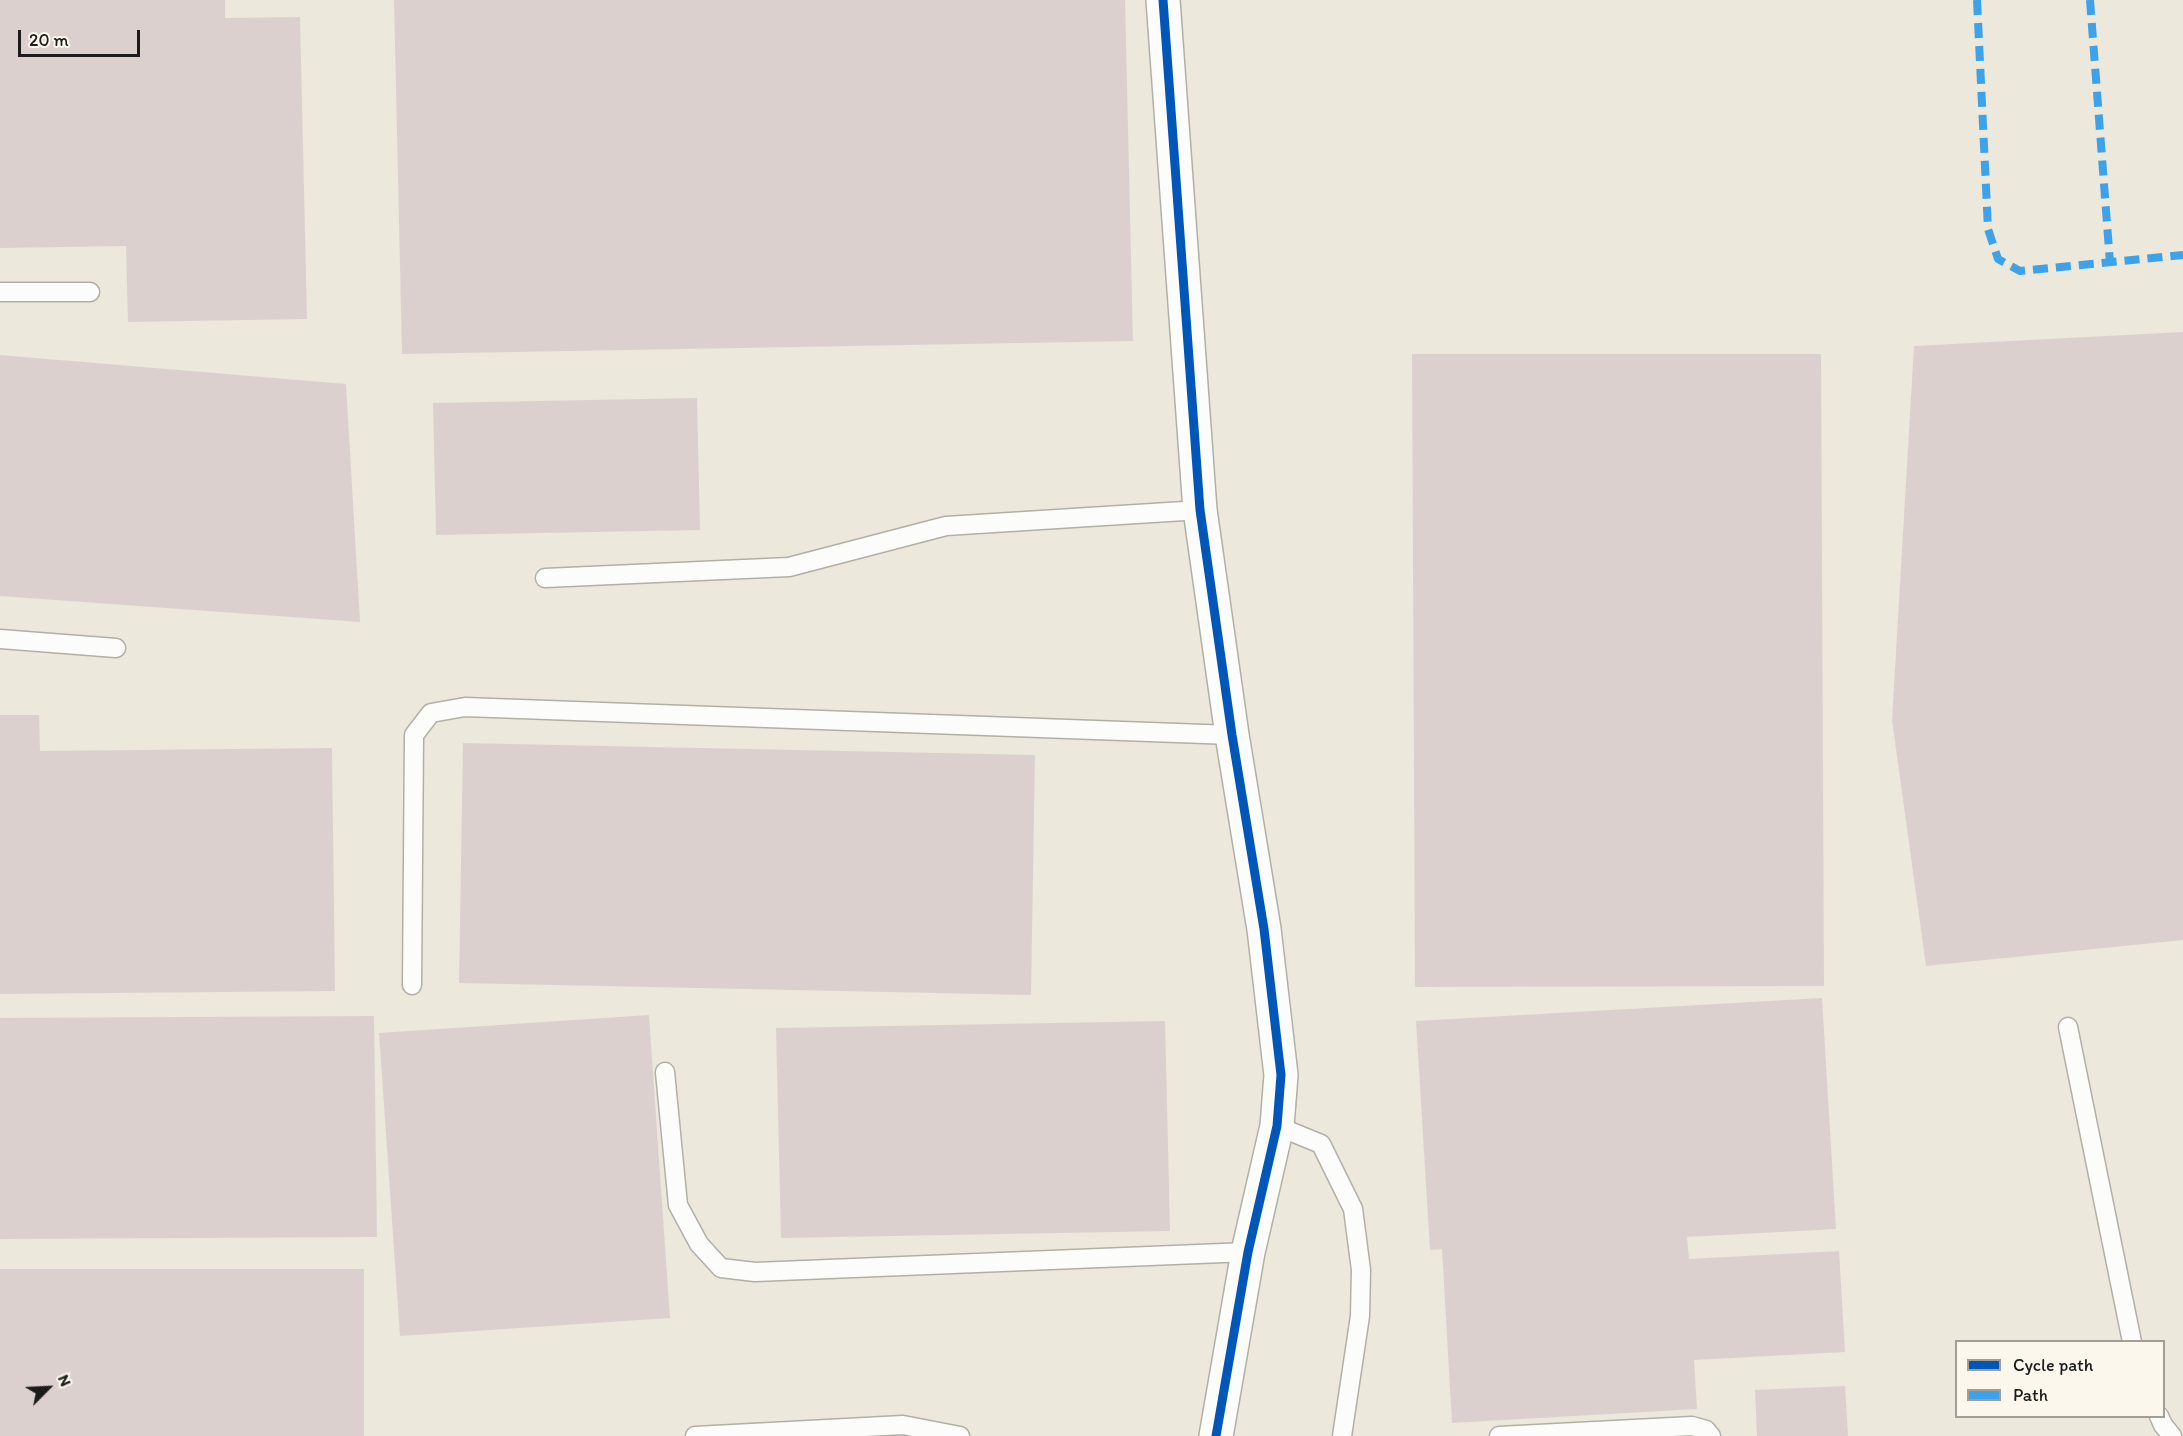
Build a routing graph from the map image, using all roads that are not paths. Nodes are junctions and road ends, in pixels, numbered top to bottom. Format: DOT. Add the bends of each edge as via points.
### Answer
graph roads {
  1 [pos="1163,0"];
  2 [pos="0,292"];
  3 [pos="90,292"];
  4 [pos="1200,510"];
  5 [pos="545,578"];
  6 [pos="0,639"];
  7 [pos="116,648"];
  8 [pos="1232,735"];
  9 [pos="412,985"];
  10 [pos="2068,1027"];
  11 [pos="665,1072"];
  12 [pos="1277,1126"];
  13 [pos="1248,1252"];
  14 [pos="2132,1340"];
  15 [pos="2160,1418"];
  16 [pos="695,1436"];
  17 [pos="960,1436"];
  18 [pos="1216,1436"];
  19 [pos="1342,1436"];
  20 [pos="1499,1436"];
  21 [pos="1711,1436"];
  22 [pos="2172,1436"];
  1 -- 4 [label="street"];
  2 -- 3 [label="lane"];
  4 -- 5 [label="lane" via="946,526 789,567"];
  4 -- 8 [label="street"];
  6 -- 7 [label="lane"];
  8 -- 9 [label="lane" via="465,707 431,713 414,735"];
  8 -- 12 [label="street" via="1264,929 1281,1075"];
  10 -- 14 [label="lane"];
  11 -- 13 [label="lane" via="678,1204 699,1244 721,1268 755,1272"];
  12 -- 13 [label="street"];
  12 -- 19 [label="lane" via="1321,1144 1353,1209 1361,1270 1360,1316"];
  13 -- 18 [label="street"];
  15 -- 22 [label="lane"];
  16 -- 17 [label="lane" via="903,1425"];
  20 -- 21 [label="lane" via="1692,1426"];
}
